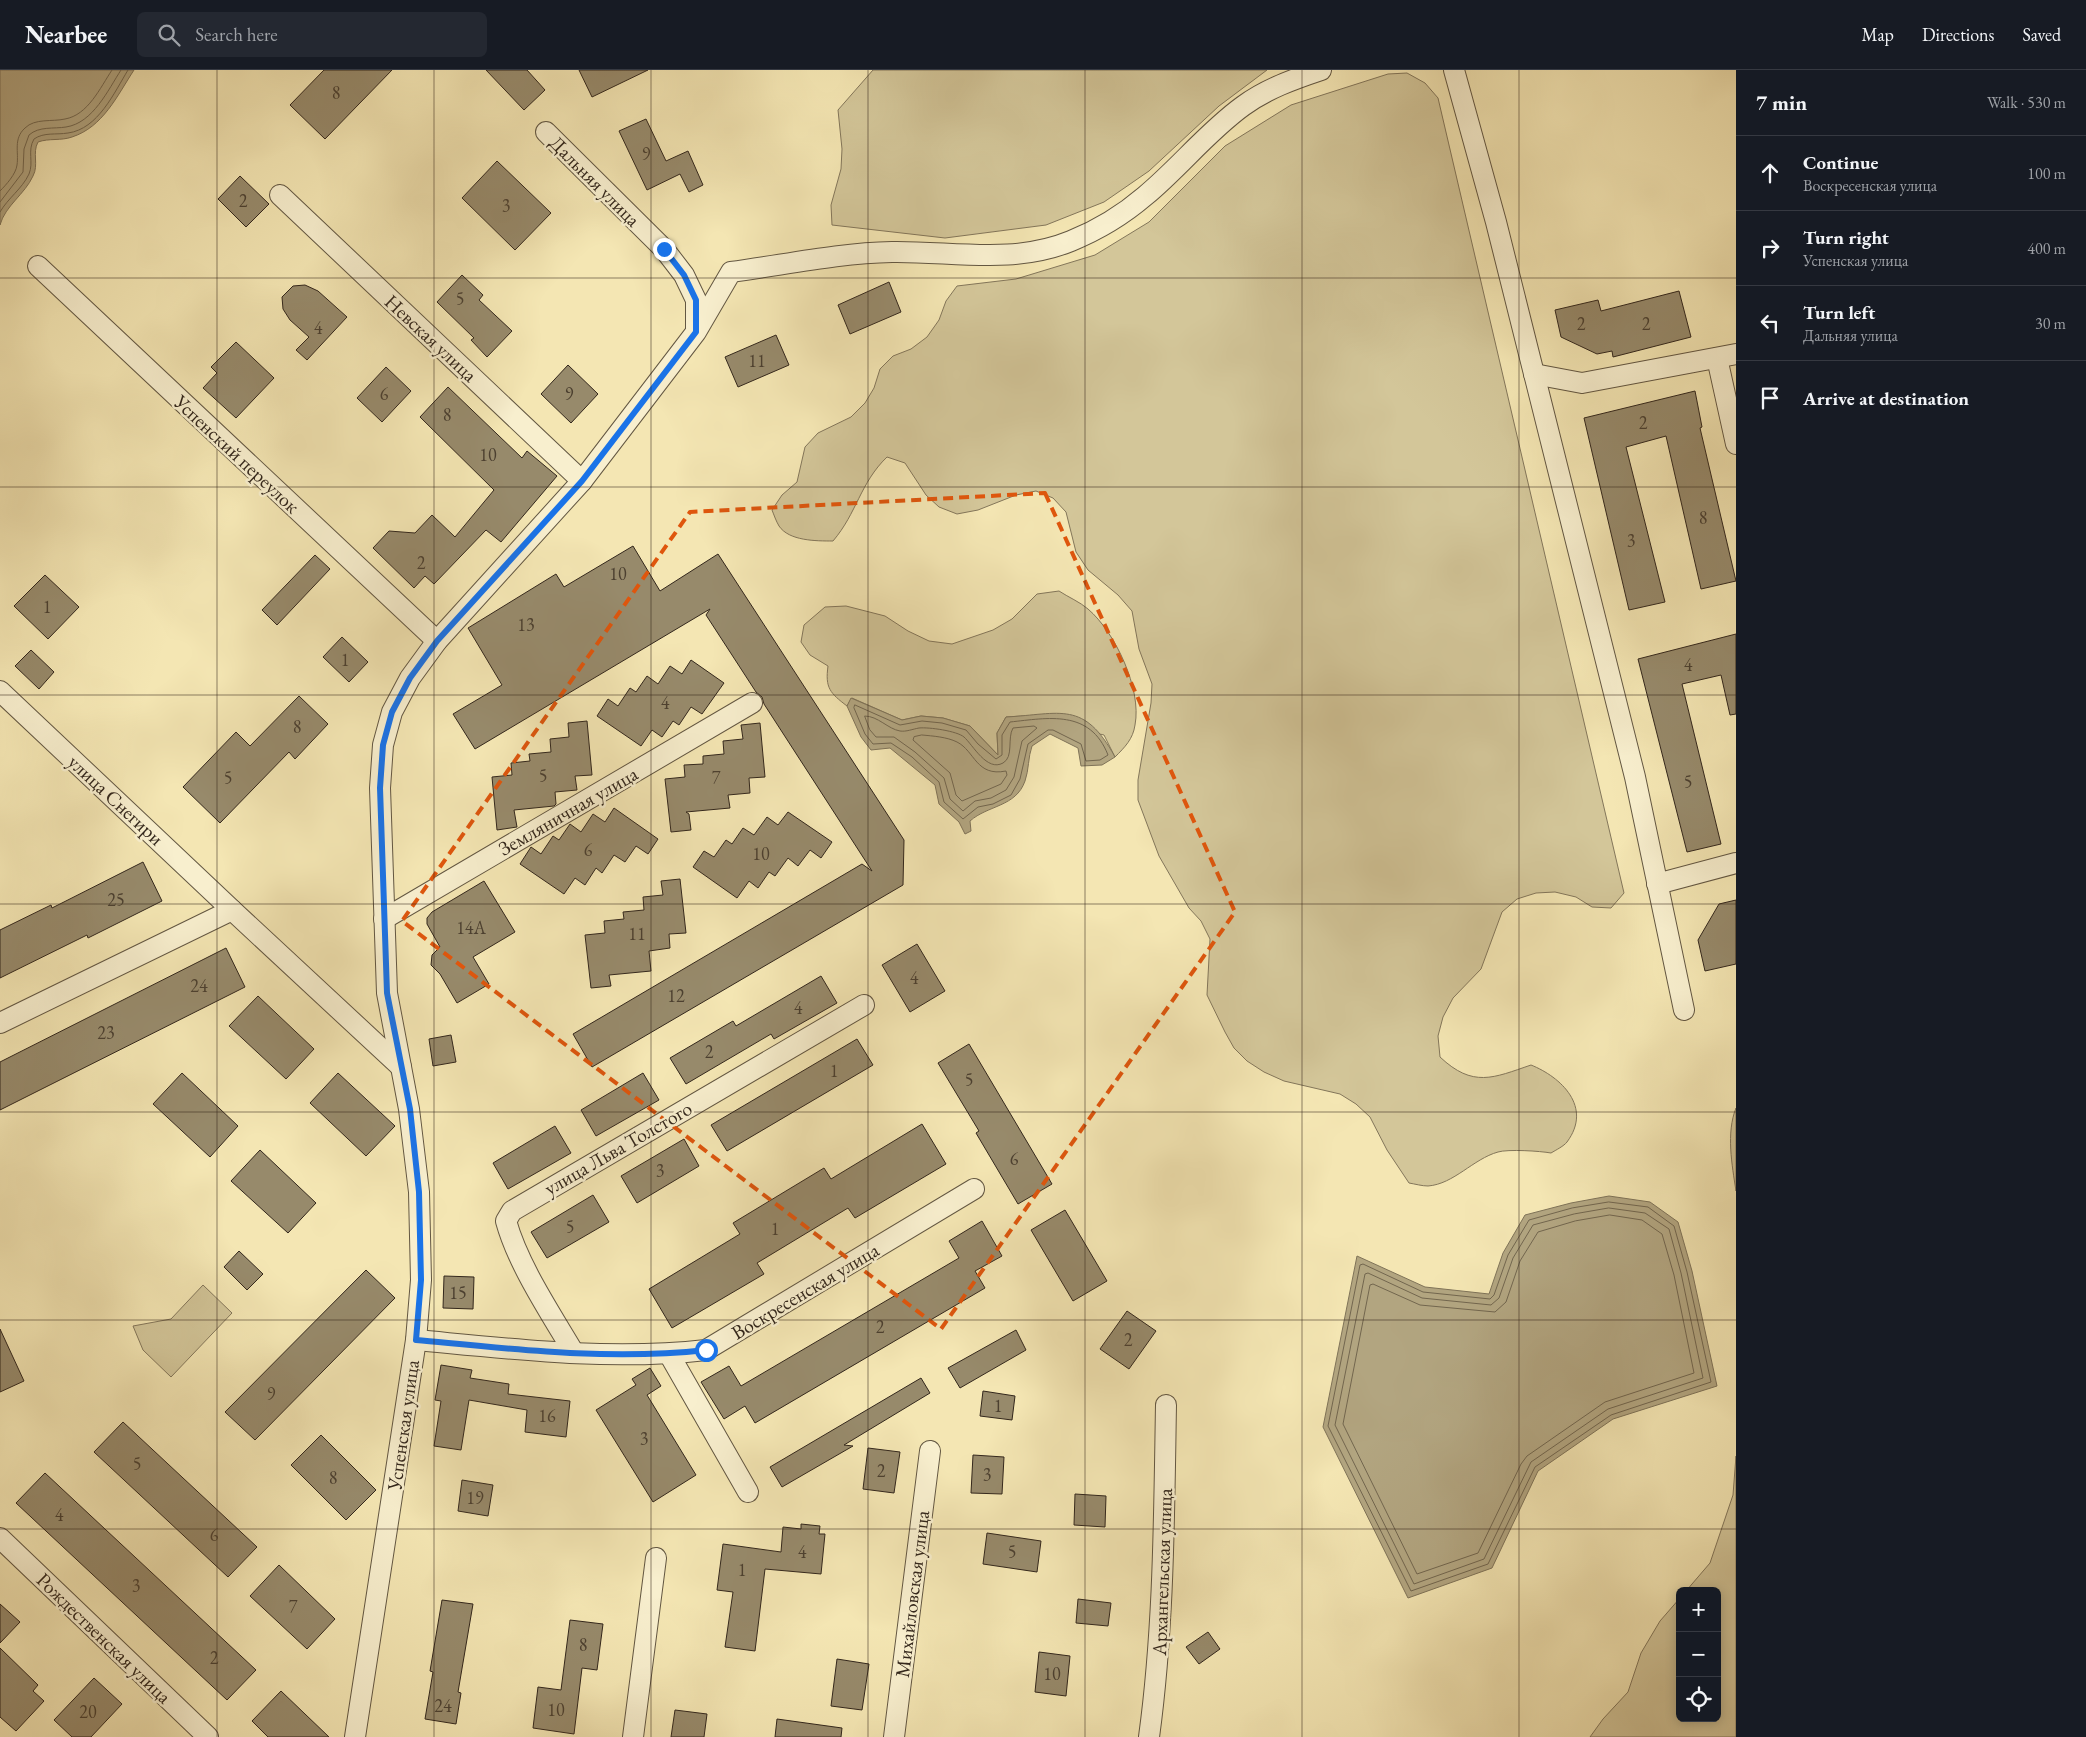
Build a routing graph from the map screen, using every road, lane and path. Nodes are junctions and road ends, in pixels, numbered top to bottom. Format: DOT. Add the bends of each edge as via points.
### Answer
graph roads {
  1 [pos="1321,70"];
  2 [pos="1454,70"];
  3 [pos="546,132"];
  4 [pos="280,195"];
  5 [pos="38,266"];
  6 [pos="696,332"];
  7 [pos="1727,356"];
  8 [pos="1534,374"];
  9 [pos="1736,444"];
  10 [pos="582,481"];
  11 [pos="437,641"];
  12 [pos="0,691"];
  13 [pos="752,703"];
  14 [pos="1736,863"];
  15 [pos="1657,884"];
  16 [pos="232,910"];
  17 [pos="384,919"];
  18 [pos="864,1005"];
  19 [pos="1684,1010"];
  20 [pos="0,1023"];
  21 [pos="401,1067"];
  22 [pos="974,1189"];
  23 [pos="416,1340"];
  24 [pos="574,1353"];
  25 [pos="669,1354"];
  26 [pos="1166,1406"];
  27 [pos="930,1451"];
  28 [pos="748,1492"];
  29 [pos="0,1538"];
  30 [pos="656,1558"];
  31 [pos="208,1737"];
  32 [pos="355,1737"];
  33 [pos="634,1737"];
  34 [pos="894,1737"];
  35 [pos="1149,1737"];
  1 -- 6 [label="street, Успенская улица" via="1283,84 1244,105 1198,144 1146,196 1109,222 1070,241 1034,251 993,256 892,252 730,272"];
  2 -- 8 [label="street"];
  3 -- 6 [label="street, Дальняя улица" via="664,249 684,275 696,300"];
  4 -- 10 [label="street, Невская улица"];
  5 -- 11 [label="street, Успенский переулок"];
  6 -- 10 [label="street, Успенская улица"];
  7 -- 8 [label="street" via="1582,383"];
  7 -- 9 [label="street"];
  8 -- 15 [label="street" via="1635,777"];
  10 -- 11 [label="street, Успенская улица"];
  11 -- 17 [label="street, Успенская улица" via="410,678 392,712 383,745 380,788"];
  12 -- 16 [label="street, улица Снегири"];
  13 -- 17 [label="street, Земляничная улица"];
  14 -- 15 [label="street"];
  15 -- 19 [label="street"];
  16 -- 20 [label="street"];
  16 -- 21 [label="street, улица Снегири"];
  17 -- 21 [label="street, Успенская улица" via="387,993"];
  18 -- 24 [label="street, улица Льва Толстого" via="512,1211 506,1222 510,1235 545,1305"];
  21 -- 23 [label="street, Успенская улица" via="410,1109 419,1192 421,1280"];
  22 -- 25 [label="street, Воскресенская улица" via="706,1350"];
  23 -- 24 [label="street, Воскресенская улица"];
  23 -- 32 [label="street, Успенская улица"];
  24 -- 25 [label="street, Воскресенская улица"];
  25 -- 28 [label="street"];
  26 -- 35 [label="street, Архангельская улица" via="1163,1595 1158,1675"];
  27 -- 34 [label="street, Михайловская улица"];
  29 -- 31 [label="street, Рождественская улица"];
  30 -- 33 [label="street"];
}
